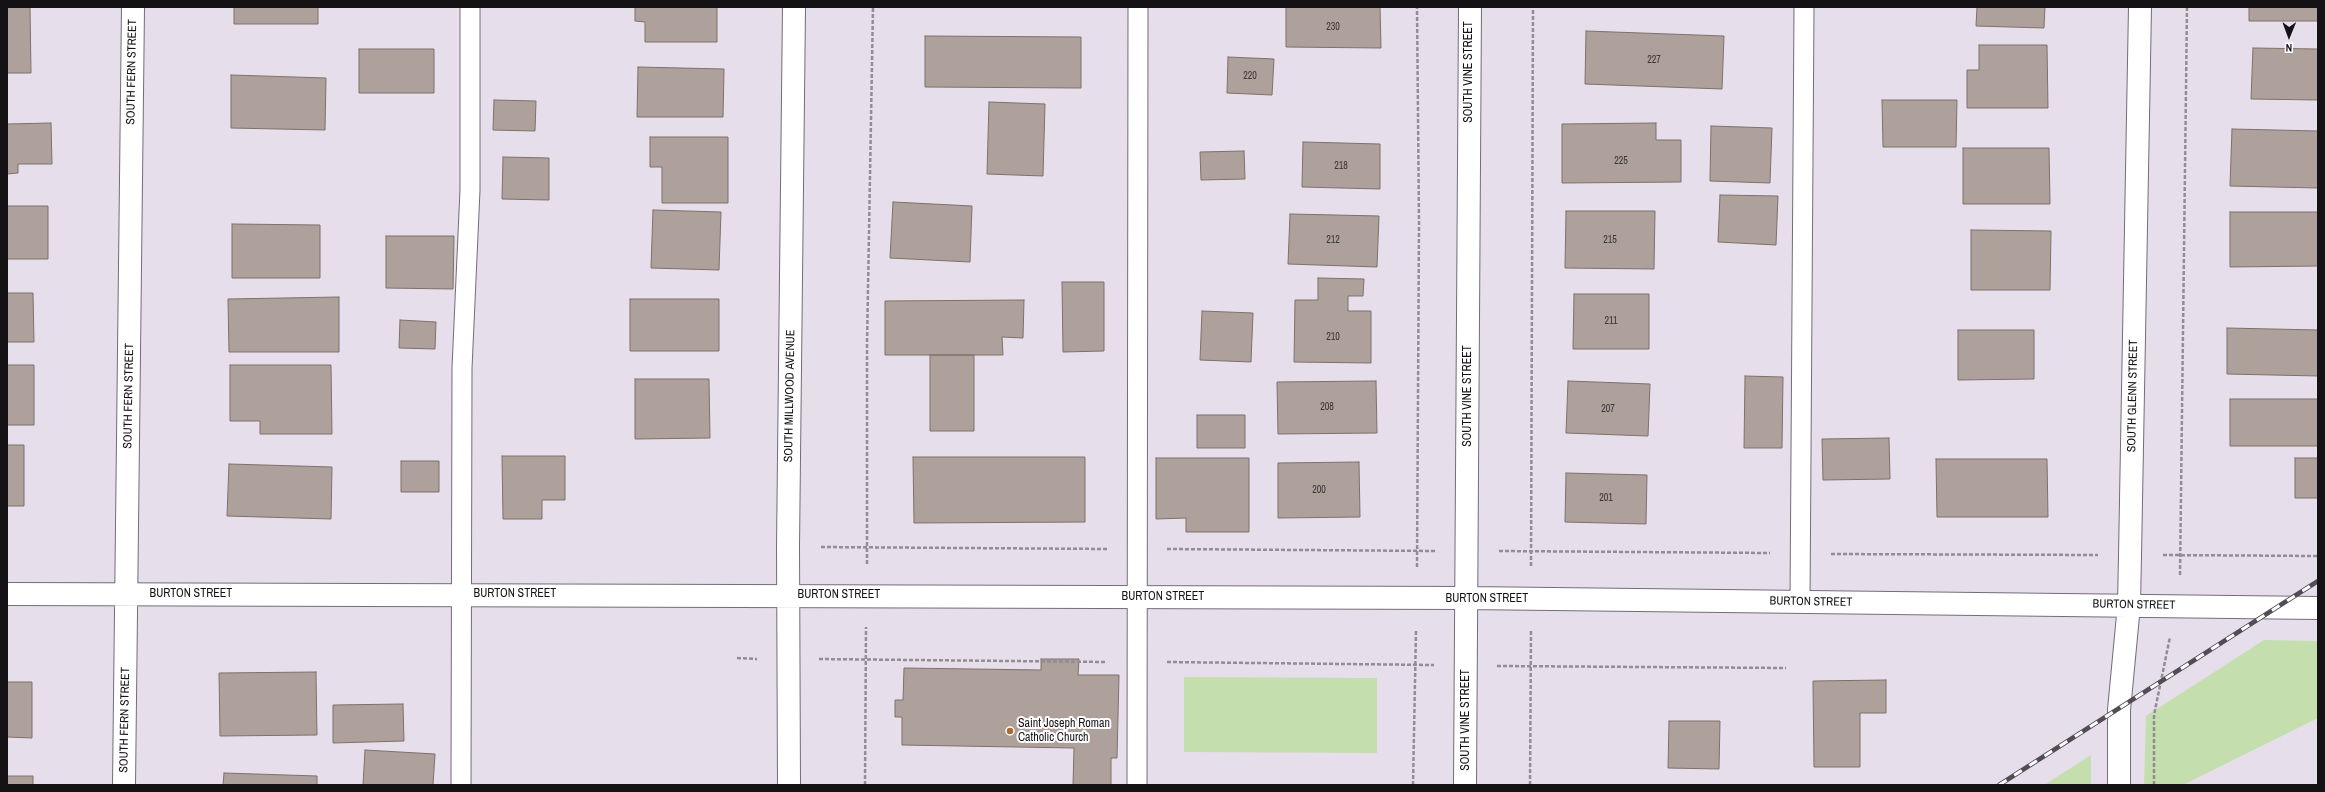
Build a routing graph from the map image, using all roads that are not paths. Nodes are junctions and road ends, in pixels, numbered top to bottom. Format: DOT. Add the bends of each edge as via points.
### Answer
graph roads {
  1 [pos="133,7"];
  2 [pos="470,7"];
  3 [pos="794,7"];
  4 [pos="1138,7"];
  5 [pos="1470,7"];
  6 [pos="1804,7"];
  7 [pos="2140,7"];
  8 [pos="7,594"];
  9 [pos="127,594"];
  10 [pos="461,594"];
  11 [pos="788,595"];
  12 [pos="1137,597"];
  13 [pos="1467,598"];
  14 [pos="1800,602"];
  15 [pos="2129,605"];
  16 [pos="2318,608"];
  17 [pos="124,785"];
  18 [pos="461,785"];
  19 [pos="789,785"];
  20 [pos="1137,785"];
  21 [pos="1465,785"];
  22 [pos="2119,785"];
  1 -- 9 [label="street, SOUTH FERN STREET"];
  2 -- 10 [label="lane" via="470,190 462,368"];
  3 -- 11 [label="street, SOUTH MILLWOOD AVENUE"];
  4 -- 12 [label="lane"];
  5 -- 13 [label="street, SOUTH VINE STREET"];
  6 -- 14 [label="lane"];
  7 -- 15 [label="street, SOUTH GLENN STREET"];
  8 -- 9 [label="street, BURTON STREET"];
  9 -- 10 [label="street, BURTON STREET"];
  9 -- 17 [label="street, SOUTH FERN STREET"];
  10 -- 11 [label="street, BURTON STREET"];
  10 -- 18 [label="lane"];
  11 -- 12 [label="street, BURTON STREET"];
  11 -- 19 [label="street, SOUTH MILLWOOD AVENUE"];
  12 -- 13 [label="street, BURTON STREET"];
  12 -- 20 [label="lane"];
  13 -- 14 [label="street, BURTON STREET"];
  13 -- 21 [label="street, SOUTH VINE STREET"];
  14 -- 15 [label="street, BURTON STREET"];
  15 -- 16 [label="street, BURTON STREET"];
  15 -- 22 [label="street, SOUTH GLENN STREET" via="2120,710"];
}
